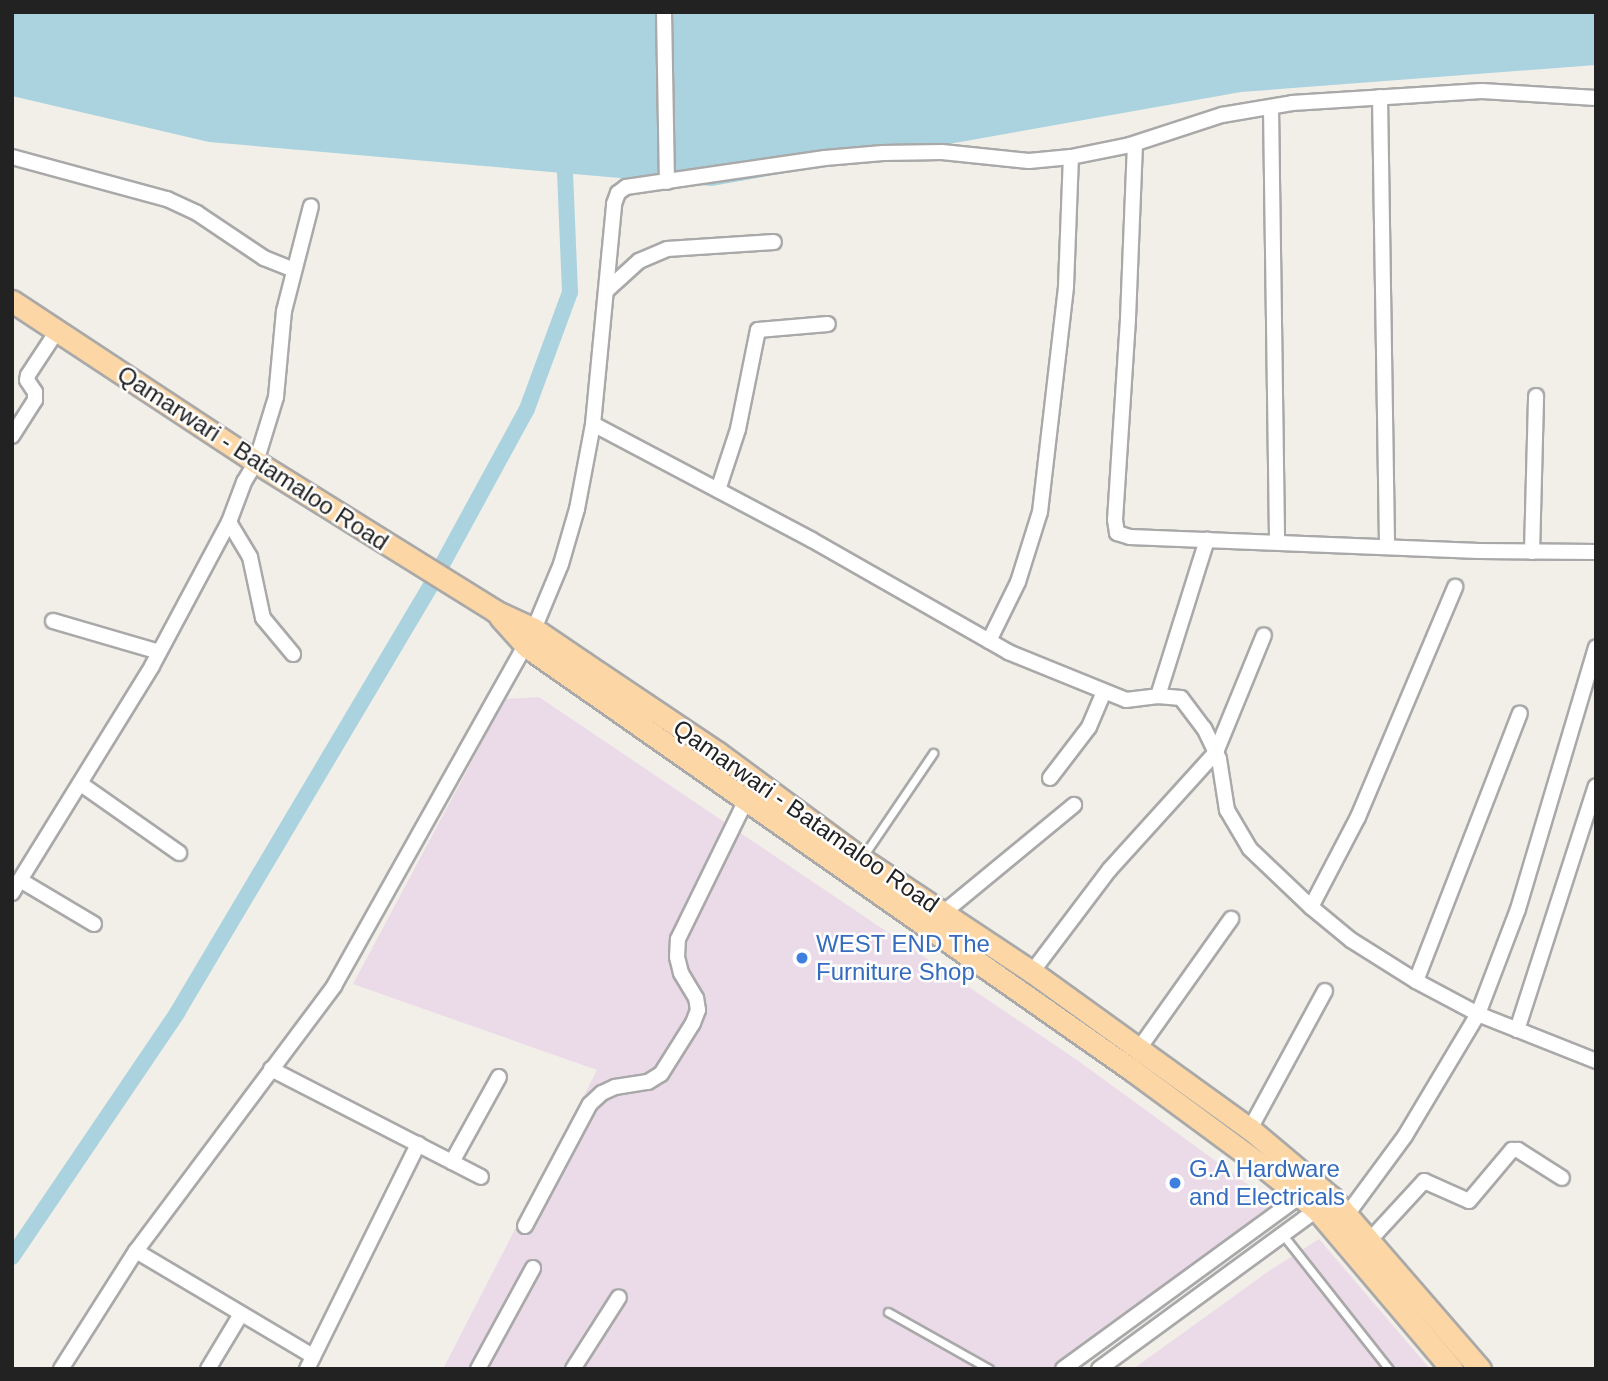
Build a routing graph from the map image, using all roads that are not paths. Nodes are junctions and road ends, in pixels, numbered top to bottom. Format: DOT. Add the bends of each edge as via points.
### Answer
graph roads {
  1 [pos="664,12"];
  2 [pos="1380,97"];
  3 [pos="1596,98"];
  4 [pos="1272,107"];
  5 [pos="1135,144"];
  6 [pos="12,157"];
  7 [pos="1071,157"];
  8 [pos="666,176"];
  9 [pos="311,206"];
  10 [pos="774,242"];
  11 [pos="293,270"];
  12 [pos="606,291"];
  13 [pos="12,301"];
  14 [pos="828,324"];
  15 [pos="57,331"];
  16 [pos="1536,397"];
  17 [pos="593,424"];
  18 [pos="12,436"];
  19 [pos="256,462"];
  20 [pos="718,490"];
  21 [pos="229,522"];
  22 [pos="1207,540"];
  23 [pos="1277,542"];
  24 [pos="1387,546"];
  25 [pos="1532,552"];
  26 [pos="1596,552"];
  27 [pos="1455,587"];
  28 [pos="53,621"];
  29 [pos="1264,635"];
  30 [pos="530,638"];
  31 [pos="989,641"];
  32 [pos="1596,648"];
  33 [pos="159,652"];
  34 [pos="293,654"];
  35 [pos="1104,692"];
  36 [pos="1158,696"];
  37 [pos="1520,713"];
  38 [pos="1216,752"];
  39 [pos="933,753"];
  40 [pos="1050,778"];
  41 [pos="81,784"];
  42 [pos="1596,786"];
  43 [pos="745,802"];
  44 [pos="1074,805"];
  45 [pos="179,853"];
  46 [pos="862,859"];
  47 [pos="16,886"];
  48 [pos="1311,906"];
  49 [pos="943,914"];
  50 [pos="1231,919"];
  51 [pos="94,925"];
  52 [pos="1032,972"];
  53 [pos="1416,981"];
  54 [pos="1325,991"];
  55 [pos="1478,1014"];
  56 [pos="1517,1030"];
  57 [pos="1138,1050"];
  58 [pos="1595,1056"];
  59 [pos="271,1069"];
  60 [pos="499,1077"];
  61 [pos="1251,1129"];
  62 [pos="418,1144"];
  63 [pos="452,1161"];
  64 [pos="481,1177"];
  65 [pos="1562,1178"];
  66 [pos="1317,1197"];
  67 [pos="1346,1216"];
  68 [pos="525,1226"];
  69 [pos="1283,1235"];
  70 [pos="1368,1242"];
  71 [pos="136,1251"];
  72 [pos="533,1268"];
  73 [pos="619,1297"];
  74 [pos="888,1312"];
  75 [pos="241,1314"];
  76 [pos="310,1362"];
  77 [pos="61,1369"];
  78 [pos="208,1369"];
  79 [pos="478,1369"];
  80 [pos="573,1369"];
  81 [pos="989,1369"];
  82 [pos="1063,1369"];
  83 [pos="1099,1369"];
  84 [pos="1389,1369"];
  85 [pos="1452,1369"];
  86 [pos="1480,1369"];
  1 -- 8 [label="street"];
  2 -- 3 [label="street" via="1482,91"];
  2 -- 4 [label="street"];
  2 -- 24 [label="street"];
  4 -- 5 [label="street" via="1222,115"];
  4 -- 23 [label="street"];
  5 -- 7 [label="street"];
  5 -- 22 [label="street" via="1115,529 1130,537"];
  6 -- 11 [label="street" via="167,199 197,213 264,258"];
  7 -- 8 [label="street" via="1029,161 942,152 883,153"];
  7 -- 31 [label="street" via="1066,286 1040,512 1017,582"];
  8 -- 12 [label="street" via="618,193"];
  9 -- 11 [label="street"];
  10 -- 12 [label="street" via="667,249 639,261"];
  11 -- 19 [label="street" via="276,397"];
  12 -- 17 [label="street"];
  13 -- 15 [label="main road, Qamarwari - Batamaloo Road"];
  14 -- 20 [label="street" via="758,330 738,429"];
  15 -- 18 [label="street" via="28,375 35,400"];
  15 -- 19 [label="main road, Qamarwari - Batamaloo Road"];
  16 -- 25 [label="street"];
  17 -- 20 [label="street"];
  17 -- 30 [label="street" via="561,565"];
  19 -- 21 [label="street"];
  19 -- 30 [label="main road, Qamarwari - Batamaloo Road" via="495,611"];
  20 -- 31 [label="street"];
  21 -- 33 [label="street"];
  21 -- 34 [label="street" via="250,557 263,618"];
  22 -- 23 [label="street"];
  22 -- 36 [label="street"];
  23 -- 24 [label="street"];
  24 -- 25 [label="street"];
  25 -- 26 [label="street"];
  27 -- 48 [label="street" via="1358,817"];
  28 -- 33 [label="street"];
  29 -- 38 [label="street"];
  30 -- 43 [label="main road, Qamarwari - Batamaloo Road"];
  30 -- 46 [label="main road, Qamarwari - Batamaloo Road" via="718,753"];
  30 -- 59 [label="street" via="334,986"];
  31 -- 35 [label="street"];
  32 -- 55 [label="street" via="1518,909"];
  33 -- 41 [label="street"];
  35 -- 36 [label="street" via="1126,701"];
  35 -- 40 [label="street" via="1089,727"];
  36 -- 38 [label="street" via="1184,701"];
  37 -- 53 [label="street"];
  38 -- 48 [label="street" via="1227,810 1250,849"];
  38 -- 52 [label="street" via="1110,869"];
  39 -- 46 [label="lane"];
  41 -- 45 [label="street"];
  41 -- 47 [label="street"];
  42 -- 56 [label="street"];
  43 -- 66 [label="main road, Qamarwari - Batamaloo Road"];
  43 -- 68 [label="street" via="678,939 681,973 696,998 693,1023 661,1073 648,1082 615,1087 590,1104"];
  44 -- 49 [label="street"];
  46 -- 49 [label="main road, Qamarwari - Batamaloo Road"];
  47 -- 51 [label="street"];
  48 -- 53 [label="street" via="1351,940"];
  49 -- 52 [label="main road, Qamarwari - Batamaloo Road"];
  50 -- 57 [label="street"];
  52 -- 57 [label="main road, Qamarwari - Batamaloo Road"];
  53 -- 55 [label="street"];
  54 -- 61 [label="street"];
  55 -- 56 [label="street"];
  55 -- 67 [label="street" via="1405,1136"];
  56 -- 58 [label="street"];
  57 -- 61 [label="main road, Qamarwari - Batamaloo Road"];
  59 -- 62 [label="street"];
  59 -- 71 [label="street"];
  60 -- 63 [label="street"];
  61 -- 66 [label="main road, Qamarwari - Batamaloo Road"];
  62 -- 63 [label="street"];
  62 -- 76 [label="street"];
  63 -- 64 [label="street"];
  65 -- 70 [label="street" via="1512,1150 1469,1201 1423,1181"];
  66 -- 67 [label="main road, Qamarwari - Batamaloo Road"];
  66 -- 69 [label="street"];
  66 -- 82 [label="street"];
  66 -- 85 [label="main road, Qamarwari - Batamaloo Road"];
  67 -- 70 [label="main road, Qamarwari - Batamaloo Road"];
  69 -- 83 [label="street"];
  69 -- 84 [label="lane"];
  70 -- 86 [label="main road, Qamarwari - Batamaloo Road"];
  71 -- 75 [label="street"];
  71 -- 77 [label="street"];
  72 -- 79 [label="street"];
  73 -- 80 [label="street"];
  74 -- 81 [label="lane"];
  75 -- 76 [label="street"];
  75 -- 78 [label="street"];
}
